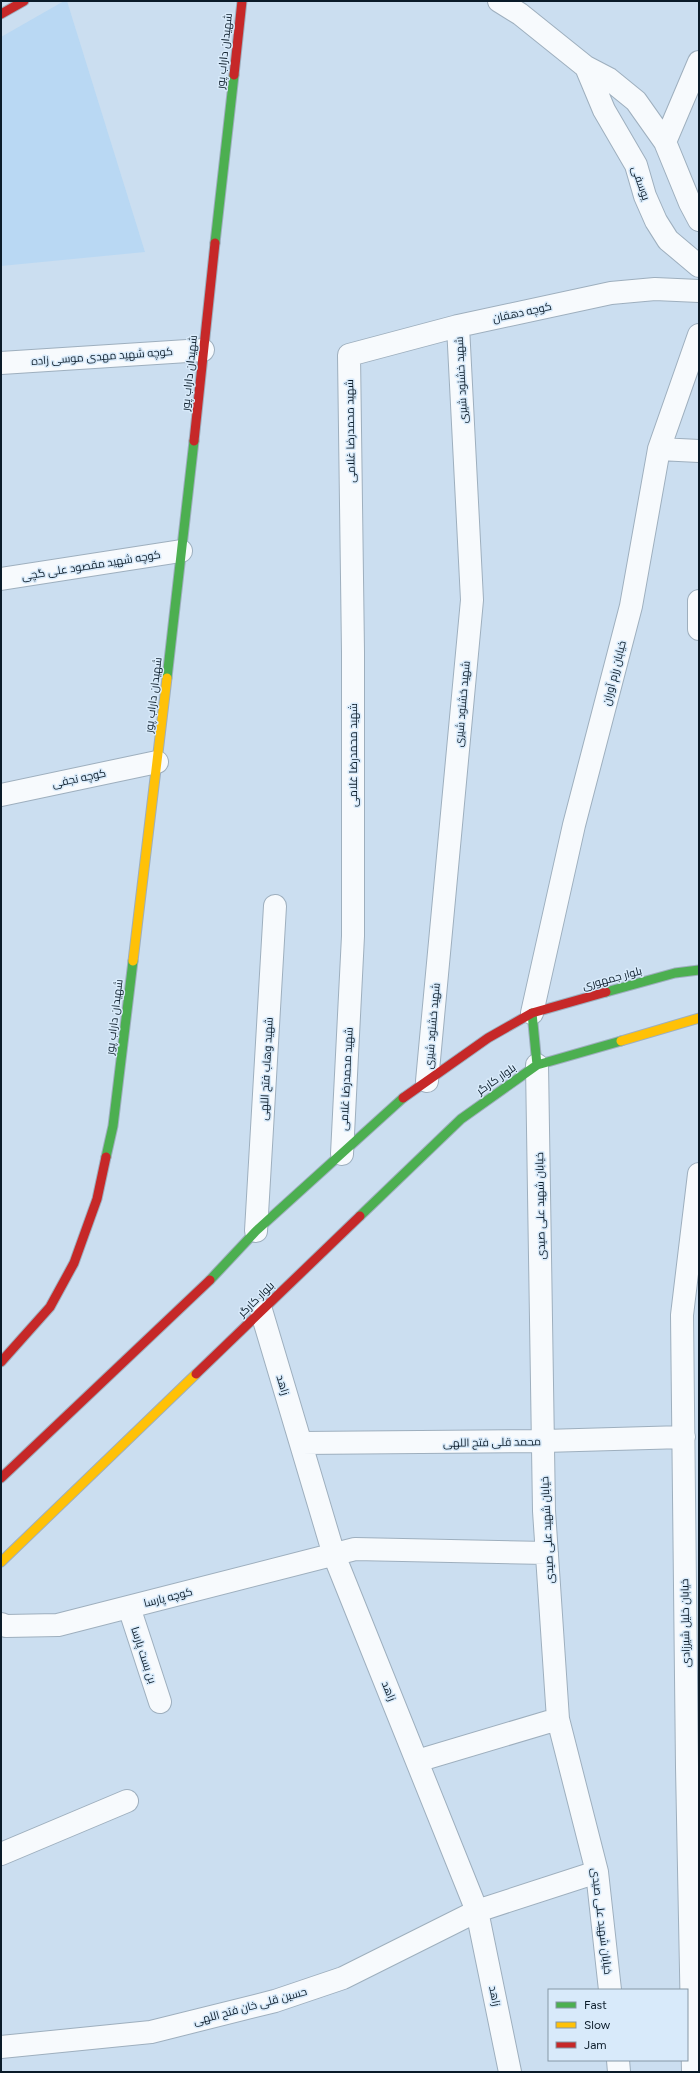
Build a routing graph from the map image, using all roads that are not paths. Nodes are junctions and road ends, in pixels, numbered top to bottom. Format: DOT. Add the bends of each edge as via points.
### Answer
graph roads {
  1 [pos="24,1"];
  2 [pos="242,1"];
  3 [pos="499,1"];
  4 [pos="521,7"];
  5 [pos="1,14"];
  6 [pos="699,62"];
  7 [pos="586,67"];
  8 [pos="665,142"];
  9 [pos="699,220"];
  10 [pos="699,266"];
  11 [pos="699,291"];
  12 [pos="458,326"];
  13 [pos="699,335"];
  14 [pos="204,350"];
  15 [pos="349,355"];
  16 [pos="1,363"];
  17 [pos="659,449"];
  18 [pos="699,451"];
  19 [pos="181,551"];
  20 [pos="1,579"];
  21 [pos="699,601"];
  22 [pos="699,629"];
  23 [pos="157,762"];
  24 [pos="1,795"];
  25 [pos="275,906"];
  26 [pos="699,970"];
  27 [pos="532,1012"];
  28 [pos="699,1018"];
  29 [pos="537,1065"];
  30 [pos="427,1080"];
  31 [pos="342,1154"];
  32 [pos="699,1174"];
  33 [pos="256,1231"];
  34 [pos="261,1310"];
  35 [pos="1,1362"];
  36 [pos="684,1437"];
  37 [pos="544,1441"];
  38 [pos="301,1443"];
  39 [pos="1,1478"];
  40 [pos="547,1553"];
  41 [pos="334,1555"];
  42 [pos="1,1562"];
  43 [pos="129,1607"];
  44 [pos="1,1624"];
  45 [pos="160,1702"];
  46 [pos="558,1719"];
  47 [pos="417,1761"];
  48 [pos="127,1801"];
  49 [pos="1,1854"];
  50 [pos="597,1872"];
  51 [pos="477,1911"];
  52 [pos="610,1989"];
  53 [pos="1,2047"];
  54 [pos="618,2061"];
  55 [pos="510,2072"];
  56 [pos="619,2072"];
  57 [pos="693,2072"];
  1 -- 5 [label="street"];
  2 -- 14 [label="street, شهیدان داراب پور"];
  3 -- 4 [label="street, یوسفی"];
  4 -- 7 [label="street, یوسفی"];
  6 -- 8 [label="street"];
  7 -- 8 [label="street, یوسفی" via="609,78 636,101"];
  7 -- 10 [label="street, یوسفی" via="604,110 636,165 656,221 668,240"];
  8 -- 9 [label="street, یوسفی"];
  11 -- 12 [label="street, کوچه دهقان" via="655,289 611,293"];
  12 -- 15 [label="street, کوچه دهقان"];
  12 -- 30 [label="street, شهید خشنود شیری" via="472,600"];
  13 -- 17 [label="street, خیابان رزم آوران"];
  14 -- 16 [label="street, کوچه شهید مهدی موسی زاده"];
  14 -- 19 [label="street, شهیدان داراب پور"];
  15 -- 31 [label="street, شهید محمدرضا غلامی" via="353,936"];
  17 -- 18 [label="street"];
  17 -- 27 [label="street, خیابان رزم آوران" via="631,606 574,825"];
  19 -- 20 [label="street, کوچه شهید مقصود علی گچی"];
  19 -- 23 [label="street, شهیدان داراب پور"];
  21 -- 22 [label="street"];
  23 -- 24 [label="street, کوچه نجفی"];
  23 -- 35 [label="street, شهیدان داراب پور" via="113,1126 97,1199 74,1263 50,1307"];
  25 -- 33 [label="street, شهید وهاب فتح اللهی"];
  26 -- 27 [label="street, بلوار جمهوری" via="675,973"];
  27 -- 29 [label="street"];
  27 -- 30 [label="street" via="488,1038"];
  28 -- 29 [label="street"];
  29 -- 34 [label="street, بلوار کارگر" via="461,1118"];
  29 -- 37 [label="street, خیابان شهید علی صیدی"];
  30 -- 31 [label="street" via="402,1099"];
  31 -- 33 [label="street"];
  32 -- 36 [label="street, خیابان خلیل شیرزادی" via="682,1315"];
  33 -- 39 [label="street" via="214,1276"];
  34 -- 38 [label="street, زاهد"];
  34 -- 42 [label="street, بلوار کارگر"];
  36 -- 37 [label="street, محمد قلی فتح اللهی"];
  36 -- 57 [label="street, خیابان خلیل شیرزادی"];
  37 -- 38 [label="street, محمد قلی فتح اللهی"];
  37 -- 40 [label="street, خیابان شهید علی صیدی"];
  38 -- 41 [label="street, زاهد"];
  40 -- 41 [label="street, کوچه پارسا" via="355,1549"];
  40 -- 46 [label="street, خیابان شهید علی صیدی"];
  41 -- 43 [label="street, کوچه پارسا"];
  41 -- 47 [label="street, زاهد"];
  43 -- 44 [label="street, کوچه پارسا" via="58,1625"];
  43 -- 45 [label="street, بن بست پارسا"];
  46 -- 47 [label="street"];
  46 -- 50 [label="street, خیابان شهید علی صیدی"];
  47 -- 51 [label="street, زاهد"];
  48 -- 49 [label="street"];
  50 -- 51 [label="street, حسین قلی خان فتح اللهی"];
  50 -- 52 [label="street, خیابان شهید علی صیدی"];
  51 -- 53 [label="street, حسین قلی خان فتح اللهی" via="343,1978 275,2001 151,2032"];
  51 -- 55 [label="street, زاهد"];
  54 -- 56 [label="street"];
}
